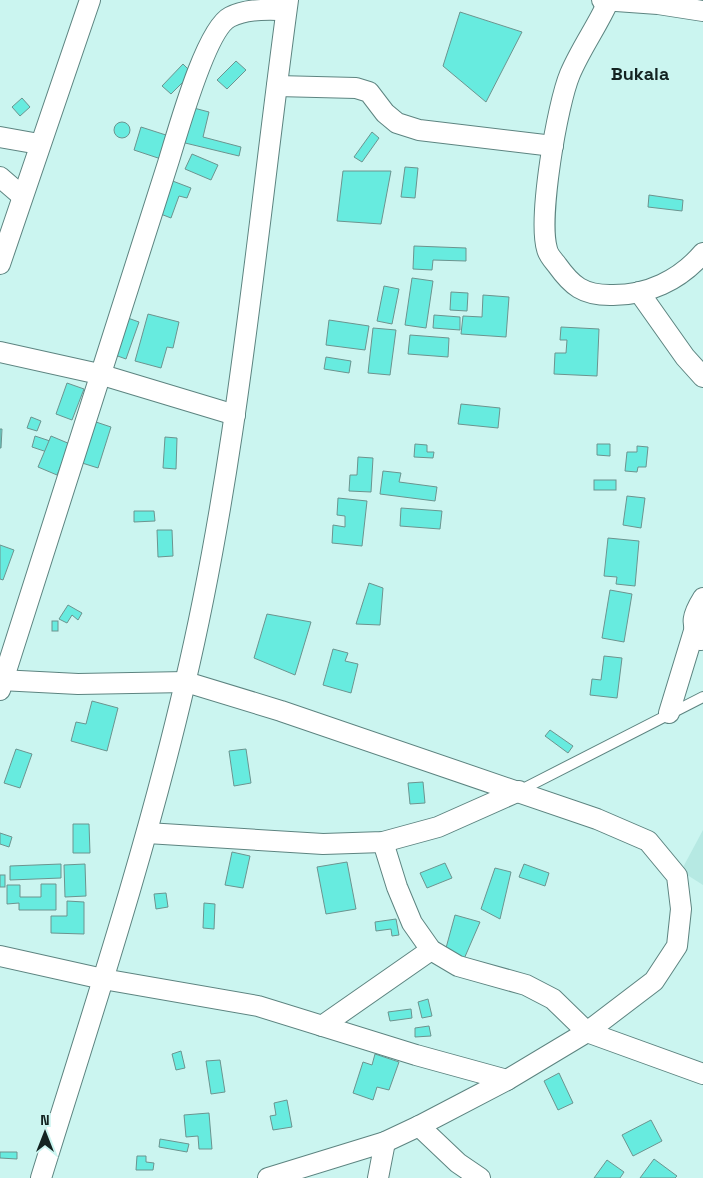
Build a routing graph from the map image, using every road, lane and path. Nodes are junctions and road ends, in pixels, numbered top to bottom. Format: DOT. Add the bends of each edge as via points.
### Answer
graph roads {
  1 [pos="90,0"];
  2 [pos="607,0"];
  3 [pos="287,5"];
  4 [pos="703,11"];
  5 [pos="277,86"];
  6 [pos="0,137"];
  7 [pos="39,144"];
  8 [pos="553,146"];
  9 [pos="0,178"];
  10 [pos="22,196"];
  11 [pos="703,252"];
  12 [pos="0,264"];
  13 [pos="639,292"];
  14 [pos="0,352"];
  15 [pos="99,374"];
  16 [pos="703,377"];
  17 [pos="235,415"];
  18 [pos="703,598"];
  19 [pos="698,637"];
  20 [pos="186,682"];
  21 [pos="2,683"];
  22 [pos="703,697"];
  23 [pos="669,713"];
  24 [pos="520,791"];
  25 [pos="147,833"];
  26 [pos="383,842"];
  27 [pos="430,950"];
  28 [pos="0,956"];
  29 [pos="103,979"];
  30 [pos="322,1026"];
  31 [pos="587,1032"];
  32 [pos="703,1074"];
  33 [pos="507,1080"];
  34 [pos="419,1126"];
  35 [pos="385,1142"];
  36 [pos="41,1178"];
  37 [pos="268,1178"];
  38 [pos="378,1178"];
  39 [pos="480,1178"];
  1 -- 7 [label="street"];
  2 -- 4 [label="street"];
  2 -- 8 [label="street" via="569,74"];
  3 -- 5 [label="street"];
  3 -- 15 [label="street" via="249,10 228,18 216,31 190,94"];
  5 -- 8 [label="street" via="356,88 369,92 397,124 419,130"];
  5 -- 17 [label="street"];
  6 -- 7 [label="street"];
  7 -- 10 [label="street"];
  8 -- 13 [label="street" via="545,214 547,250 570,284 589,292 610,295"];
  9 -- 10 [label="street"];
  10 -- 12 [label="street"];
  11 -- 13 [label="street" via="671,282"];
  13 -- 16 [label="street"];
  14 -- 15 [label="street"];
  15 -- 17 [label="street"];
  15 -- 21 [label="street"];
  17 -- 20 [label="street"];
  18 -- 19 [label="street" via="692,619"];
  19 -- 23 [label="street"];
  20 -- 21 [label="street"];
  20 -- 24 [label="street"];
  20 -- 25 [label="street"];
  22 -- 23 [label="lane"];
  23 -- 24 [label="lane"];
  24 -- 26 [label="street" via="438,827"];
  24 -- 31 [label="street" via="597,818 648,841 677,876 681,909 678,946 654,981"];
  25 -- 26 [label="street" via="323,844"];
  25 -- 29 [label="street"];
  26 -- 27 [label="street" via="412,923"];
  27 -- 30 [label="street"];
  27 -- 31 [label="street" via="458,966 526,985 553,1000"];
  28 -- 29 [label="street"];
  29 -- 30 [label="street" via="258,1006"];
  29 -- 36 [label="street"];
  30 -- 33 [label="street"];
  31 -- 32 [label="street"];
  31 -- 33 [label="street"];
  33 -- 34 [label="street"];
  34 -- 35 [label="street"];
  34 -- 39 [label="street" via="458,1163"];
  35 -- 37 [label="street"];
  35 -- 38 [label="street"];
}
